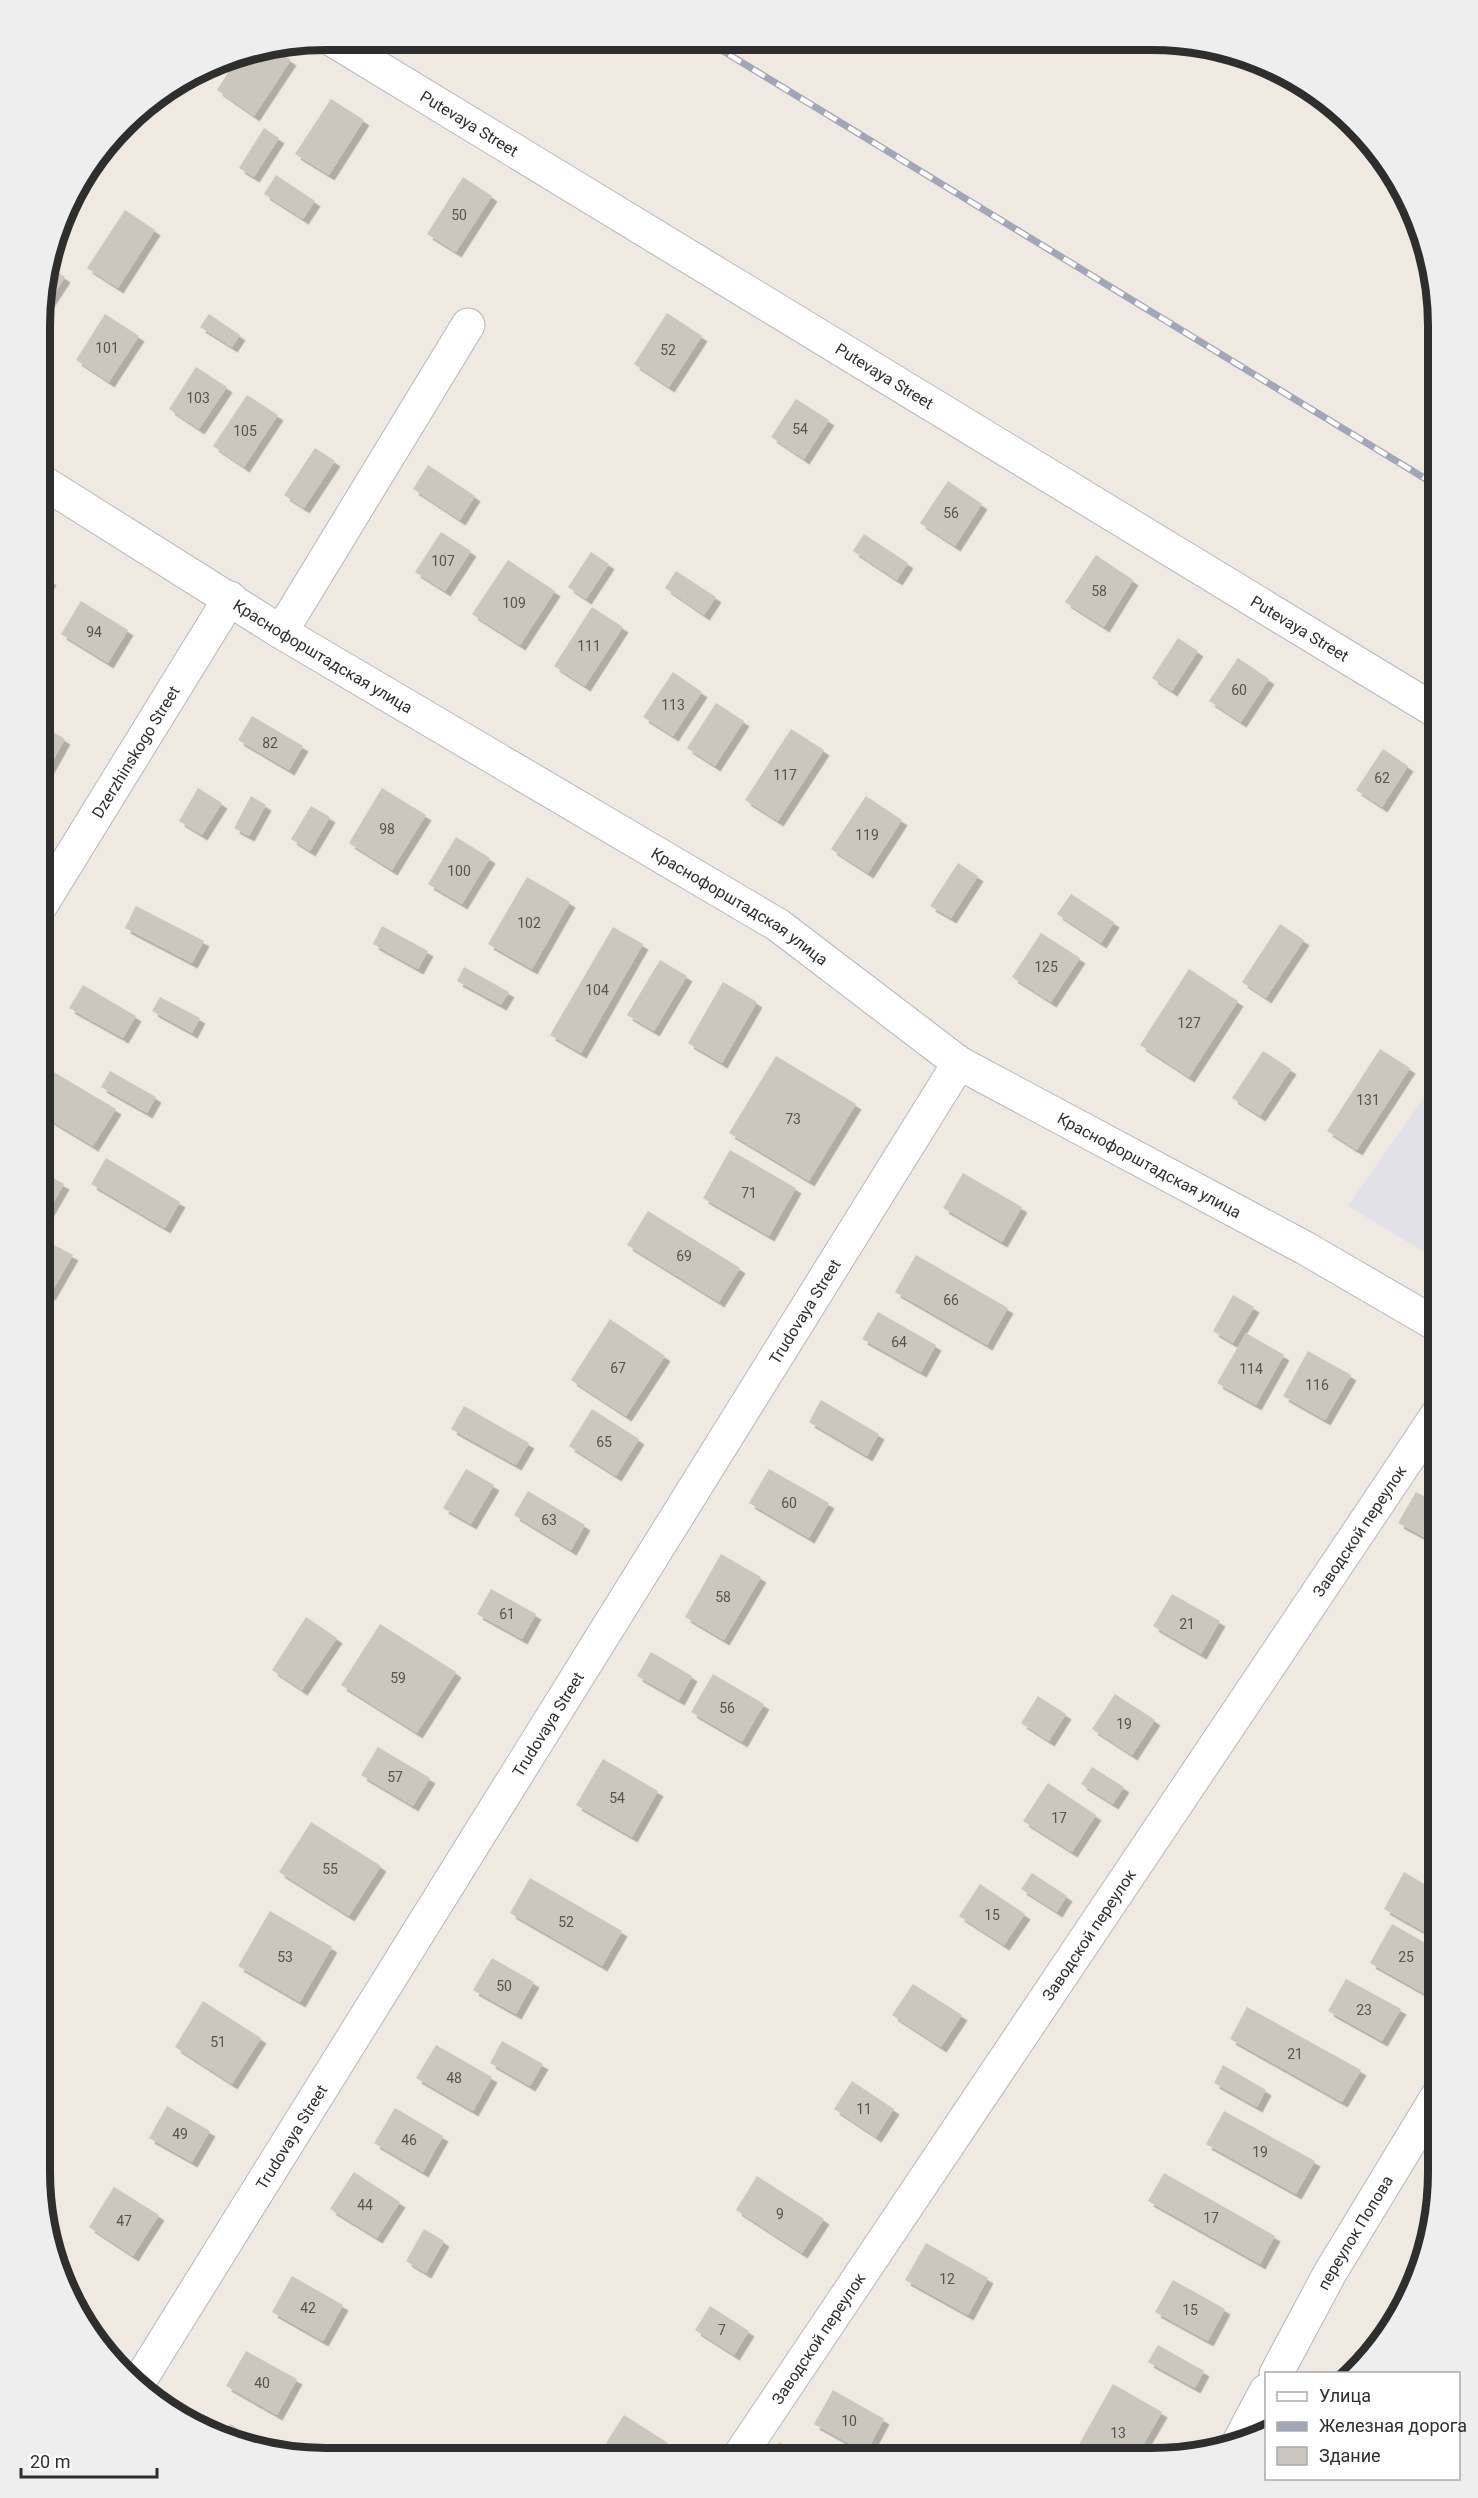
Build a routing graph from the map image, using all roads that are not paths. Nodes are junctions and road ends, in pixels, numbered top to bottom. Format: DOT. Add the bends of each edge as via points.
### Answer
graph roads {
  1 [pos="349,50"];
  2 [pos="468,325"];
  3 [pos="50,487"];
  4 [pos="230,598"];
  5 [pos="281,632"];
  6 [pos="1428,706"];
  7 [pos="50,890"];
  8 [pos="959,1063"];
  9 [pos="1428,1320"];
  10 [pos="1428,1428"];
  11 [pos="1428,2111"];
  12 [pos="1277,2372"];
  13 [pos="141,2378"];
  14 [pos="1265,2393"];
  15 [pos="1244,2433"];
  16 [pos="745,2448"];
  1 -- 6 [label="street, Putevaya Street"];
  2 -- 5 [label="street"];
  3 -- 4 [label="street, Краснофорштадская улица"];
  4 -- 5 [label="street, Краснофорштадская улица"];
  4 -- 7 [label="street, Dzerzhinskogo Street"];
  5 -- 8 [label="street, Краснофорштадская улица" via="778,925"];
  8 -- 9 [label="street, Краснофорштадская улица" via="1305,1248"];
  8 -- 13 [label="street, Trudovaya Street"];
  10 -- 16 [label="street, Заводской переулок"];
  11 -- 12 [label="street, переулок Попова" via="1330,2273"];
  14 -- 15 [label="street"];
}
